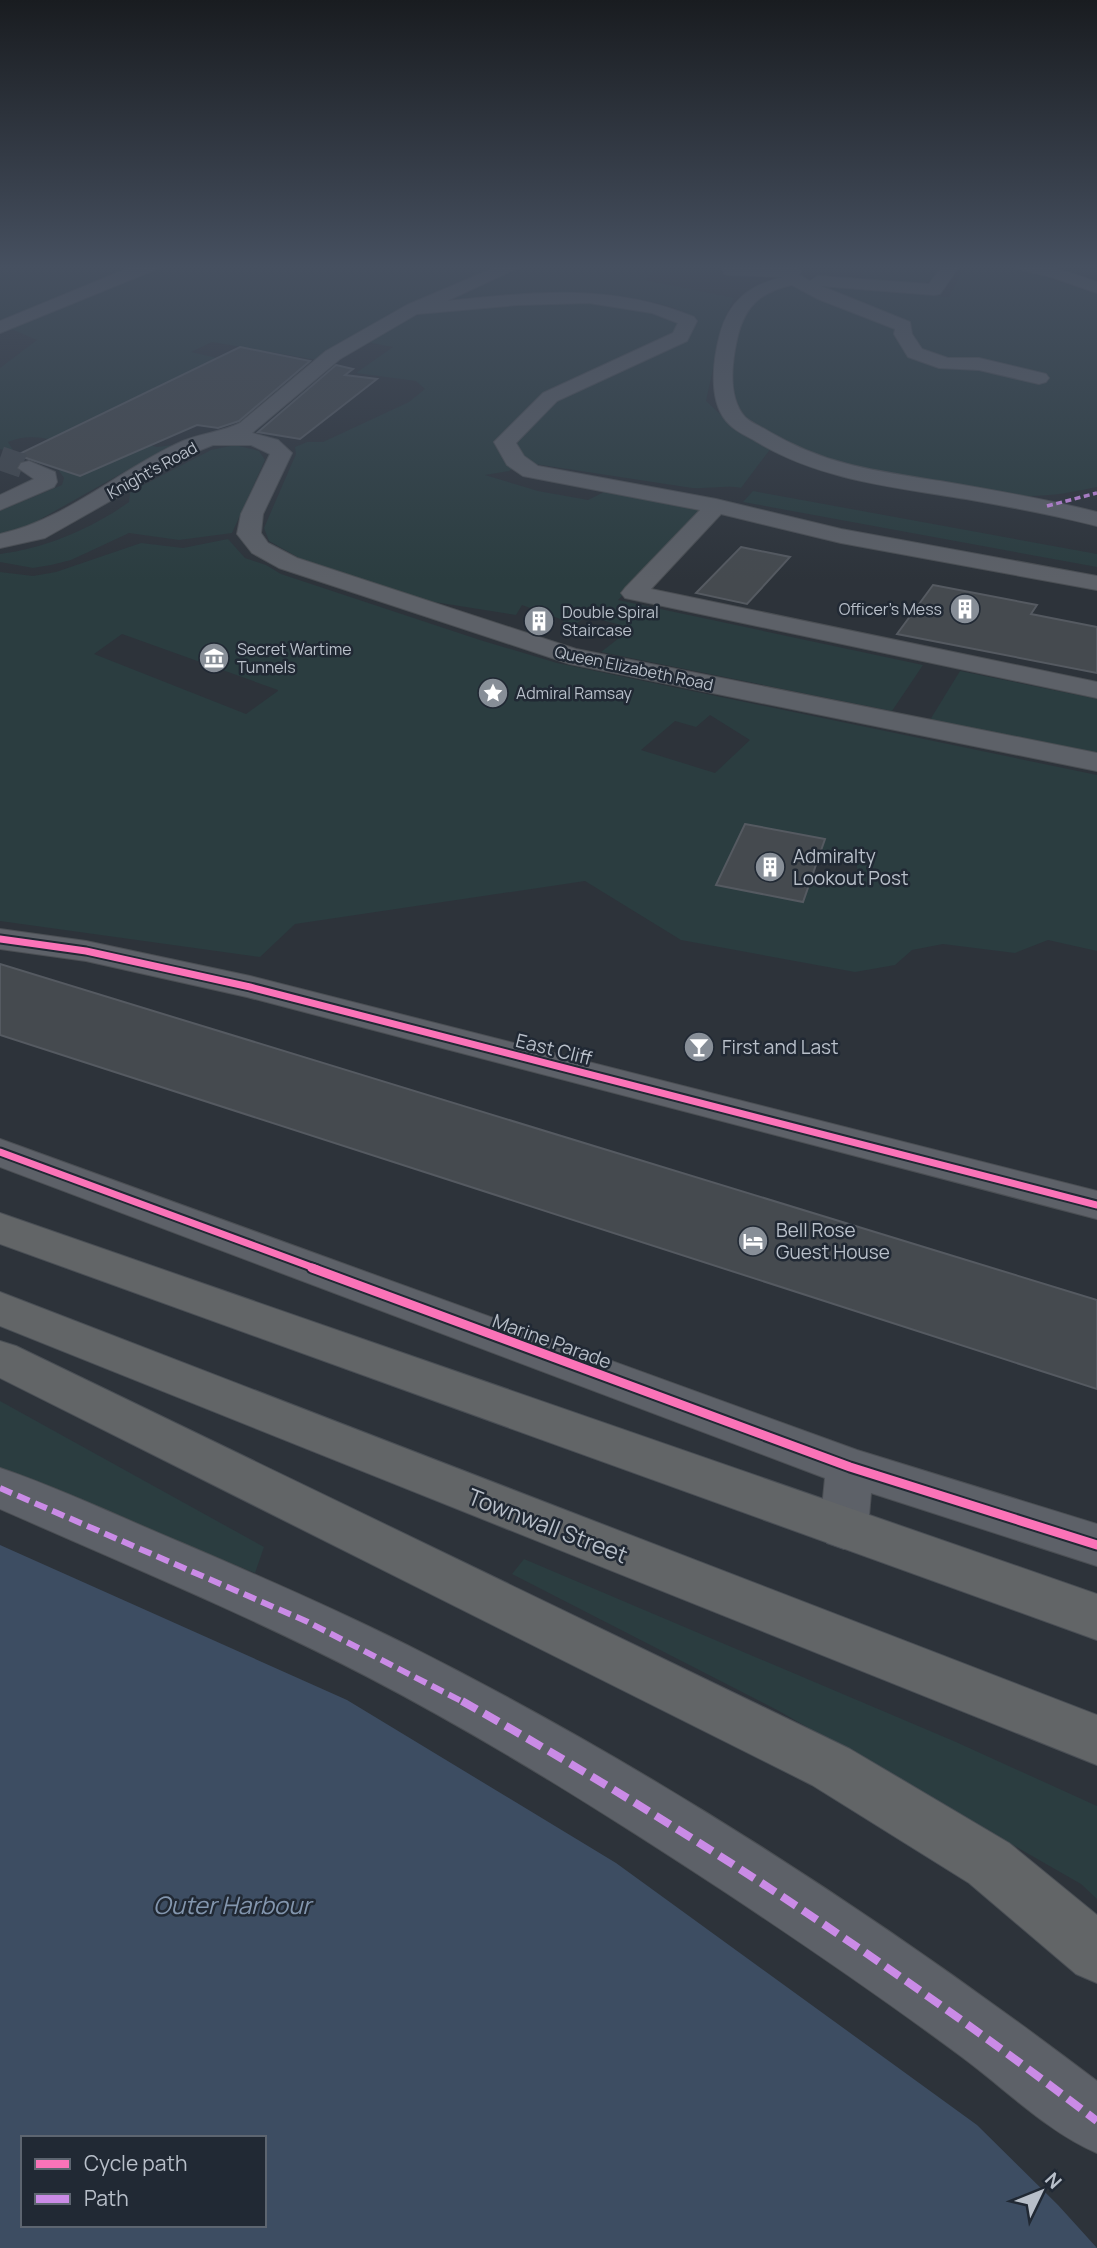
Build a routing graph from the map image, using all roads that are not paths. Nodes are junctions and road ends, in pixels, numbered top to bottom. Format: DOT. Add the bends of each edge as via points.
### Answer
graph roads {
  1 [pos="315,370"];
  2 [pos="612,370"];
  3 [pos="724,370"];
  4 [pos="1005,370"];
  5 [pos="1040,378"];
  6 [pos="229,437"];
  7 [pos="29,468"];
  8 [pos="0,503"];
  9 [pos="716,506"];
  10 [pos="1097,519"];
  11 [pos="0,541"];
  12 [pos="1097,583"];
  13 [pos="1097,690"];
  14 [pos="1097,762"];
  15 [pos="0,939"];
  16 [pos="0,1152"];
  17 [pos="1097,1205"];
  18 [pos="0,1228"];
  19 [pos="0,1308"];
  20 [pos="0,1358"];
  21 [pos="850,1467"];
  22 [pos="0,1488"];
  23 [pos="844,1528"];
  24 [pos="1097,1545"];
  25 [pos="1097,1617"];
  26 [pos="1097,1740"];
  27 [pos="1097,1953"];
  28 [pos="1097,2121"];
  1 -- 6 [label="street, Knight's Road" via="247,428"];
  2 -- 9 [label="street" via="550,397 524,421 505,442 515,460 531,471"];
  3 -- 10 [label="street" via="723,392 737,421 792,454 850,473 1047,506"];
  4 -- 5 [label="street"];
  6 -- 11 [label="street, Knight's Road" via="190,446 37,533"];
  6 -- 14 [label="street, Queen Elizabeth Road" via="256,439 274,445 281,453 252,514 249,534 260,548 288,563 570,656"];
  7 -- 8 [label="street" via="47,477 46,482"];
  9 -- 12 [label="street" via="841,536"];
  9 -- 13 [label="street" via="634,593"];
  15 -- 17 [label="street, East Cliff" via="86,951 250,987"];
  16 -- 21 [label="street, Marine Parade"];
  18 -- 23 [label="highway"];
  19 -- 26 [label="highway, Townwall Street"];
  20 -- 27 [label="highway" via="831,1767 989,1863"];
  21 -- 23 [label="street"];
  21 -- 24 [label="street, Marine Parade"];
  22 -- 28 [label="street" via="352,1643 510,1727 742,1868 1005,2050"];
  23 -- 25 [label="highway"];
}
